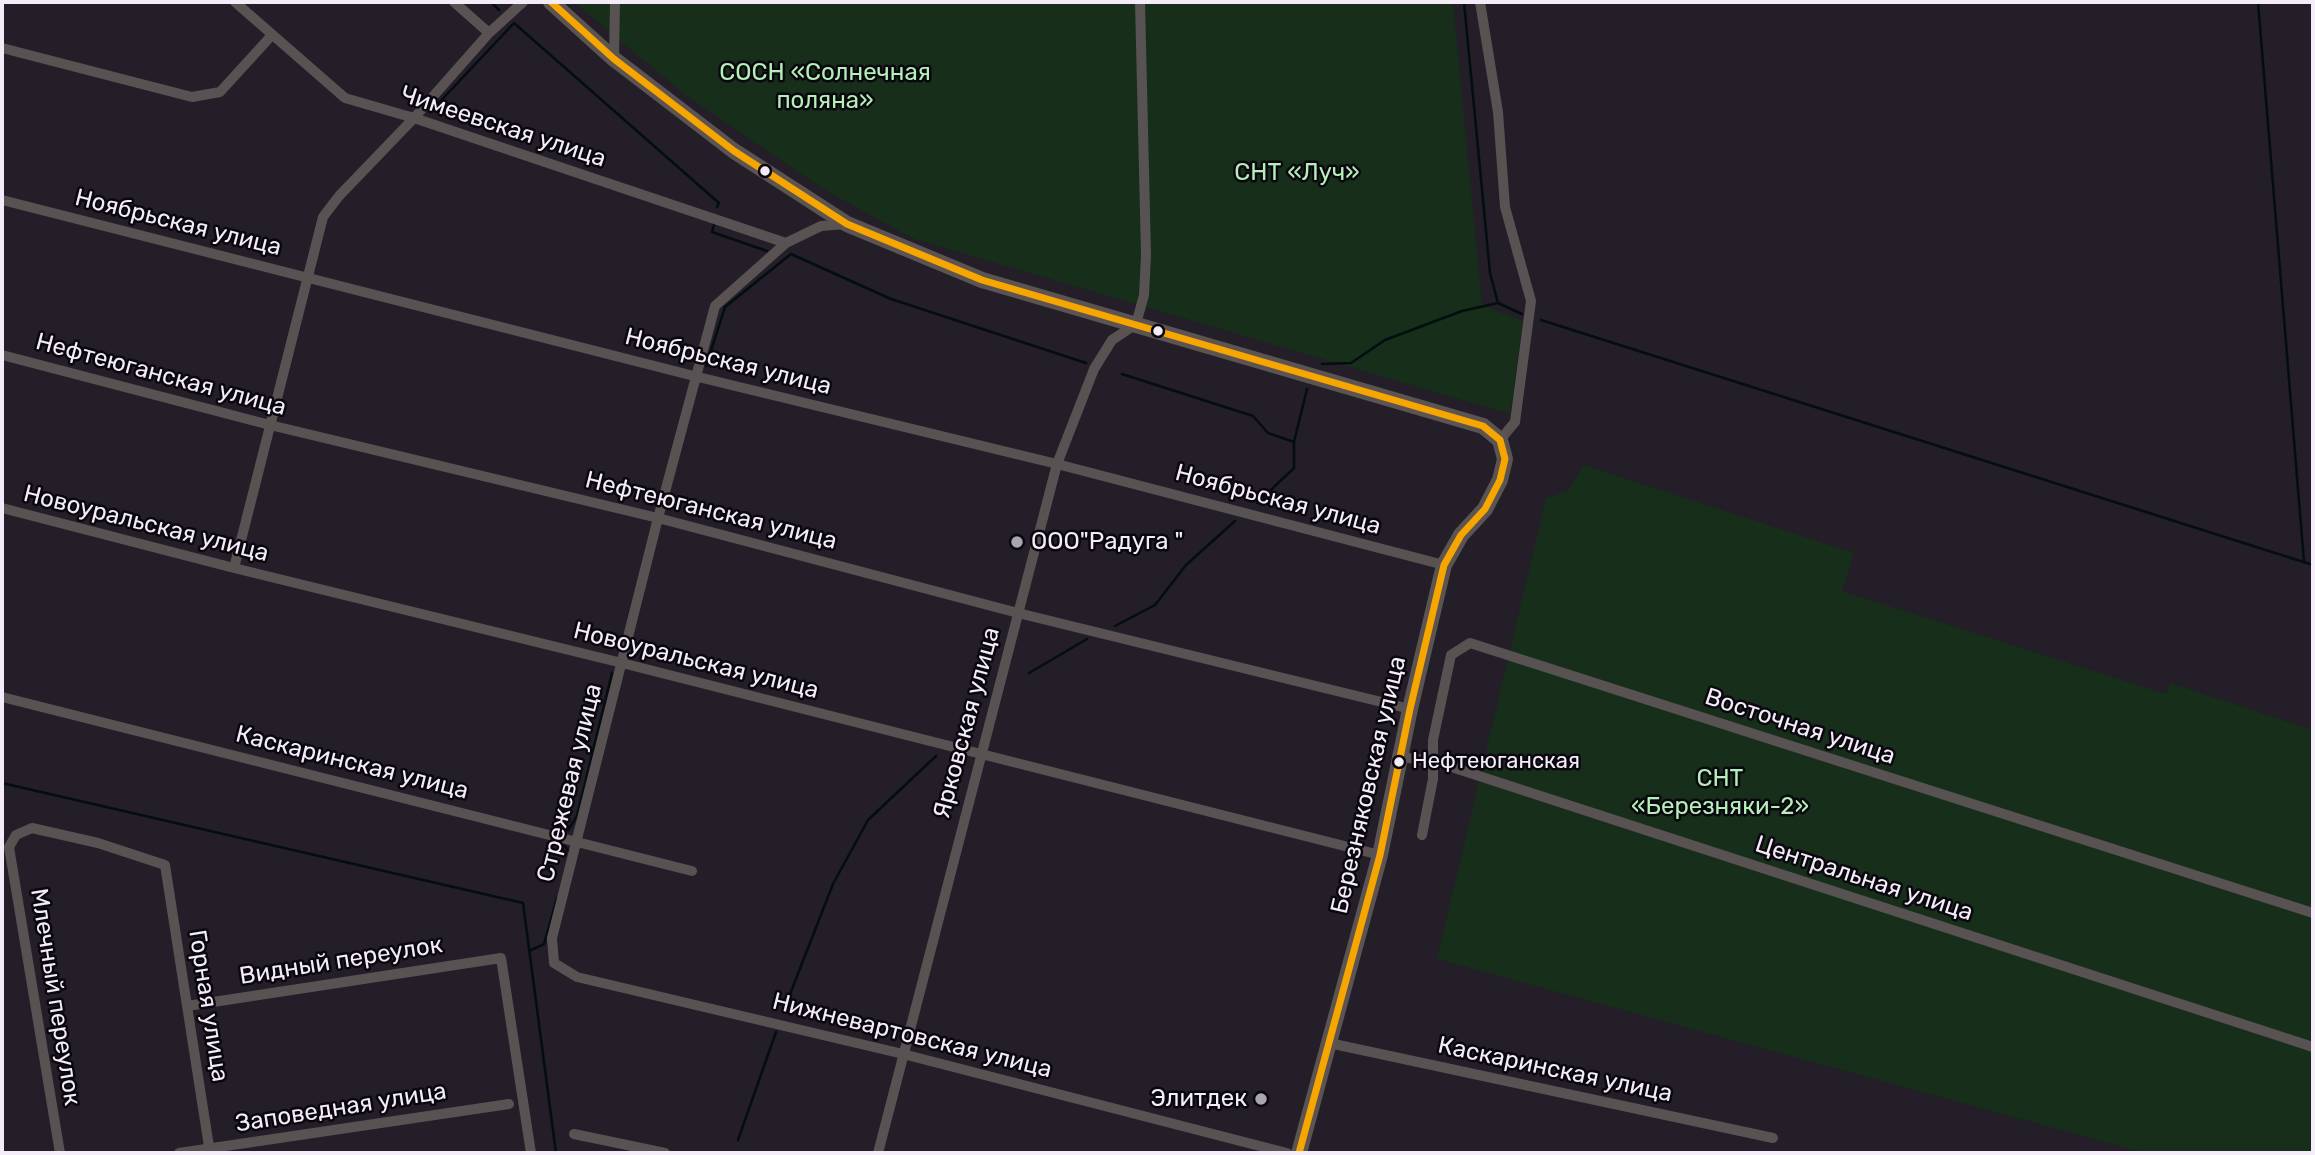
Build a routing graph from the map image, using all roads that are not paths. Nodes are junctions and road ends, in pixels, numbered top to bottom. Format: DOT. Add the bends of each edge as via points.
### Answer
graph roads {
  1 [pos="235,2"];
  2 [pos="454,2"];
  3 [pos="523,2"];
  4 [pos="551,2"];
  5 [pos="615,2"];
  6 [pos="1140,2"];
  7 [pos="1480,2"];
  8 [pos="489,33"];
  9 [pos="272,35"];
  10 [pos="2,48"];
  11 [pos="614,59"];
  12 [pos="414,118"];
  13 [pos="2,200"];
  14 [pos="847,224"];
  15 [pos="786,243"];
  16 [pos="307,277"];
  17 [pos="1136,324"];
  18 [pos="2,355"];
  19 [pos="695,376"];
  20 [pos="270,425"];
  21 [pos="1500,440"];
  22 [pos="1057,464"];
  23 [pos="2,508"];
  24 [pos="658,518"];
  25 [pos="1444,565"];
  26 [pos="234,568"];
  27 [pos="1018,612"];
  28 [pos="622,663"];
  29 [pos="2,696"];
  30 [pos="1410,709"];
  31 [pos="981,754"];
  32 [pos="1400,757"];
  33 [pos="1433,761"];
  34 [pos="1422,835"];
  35 [pos="576,841"];
  36 [pos="9,847"];
  37 [pos="1380,855"];
  38 [pos="692,871"];
  39 [pos="2313,913"];
  40 [pos="552,937"];
  41 [pos="187,1006"];
  42 [pos="1329,1043"];
  43 [pos="2313,1046"];
  44 [pos="903,1054"];
  45 [pos="509,1104"];
  46 [pos="574,1134"];
  47 [pos="1773,1138"];
  48 [pos="210,1151"];
  49 [pos="60,1153"];
  50 [pos="180,1153"];
  51 [pos="531,1153"];
  52 [pos="665,1153"];
  53 [pos="878,1153"];
  54 [pos="1287,1153"];
  55 [pos="1299,1153"];
  1 -- 9 [label="street, Чимеевская улица"];
  2 -- 8 [label="street"];
  3 -- 8 [label="street"];
  4 -- 11 [label="street"];
  5 -- 11 [label="street"];
  6 -- 17 [label="street" via="1146,255 1144,295"];
  7 -- 21 [label="street" via="1498,112 1505,207 1531,301 1515,422"];
  8 -- 12 [label="street"];
  9 -- 10 [label="street" via="220,92 192,97"];
  9 -- 12 [label="street, Чимеевская улица" via="345,98"];
  11 -- 14 [label="street" via="734,151"];
  12 -- 15 [label="street, Чимеевская улица"];
  12 -- 16 [label="street" via="323,217"];
  13 -- 16 [label="street, Ноябрьская улица"];
  14 -- 15 [label="street, Стрежевая улица" via="821,226"];
  14 -- 17 [label="street" via="982,280"];
  15 -- 19 [label="street, Стрежевая улица" via="715,306"];
  16 -- 19 [label="street, Ноябрьская улица"];
  16 -- 20 [label="street"];
  17 -- 21 [label="street" via="1483,426"];
  17 -- 22 [label="street, Ярковская улица" via="1112,340 1094,369"];
  18 -- 20 [label="street, Нефтеюганская улица"];
  19 -- 22 [label="street, Ноябрьская улица"];
  19 -- 24 [label="street, Стрежевая улица"];
  20 -- 24 [label="street, Нефтеюганская улица"];
  20 -- 26 [label="street"];
  21 -- 25 [label="street, Березняковская улица" via="1505,459 1500,480"];
  22 -- 25 [label="street, Ноябрьская улица"];
  22 -- 27 [label="street, Ярковская улица"];
  23 -- 26 [label="street, Новоуральская улица"];
  24 -- 27 [label="street, Нефтеюганская улица"];
  24 -- 28 [label="street, Стрежевая улица"];
  25 -- 30 [label="street, Березняковская улица"];
  26 -- 28 [label="street, Новоуральская улица"];
  27 -- 30 [label="street, Нефтеюганская улица"];
  27 -- 31 [label="street, Ярковская улица"];
  28 -- 31 [label="street, Новоуральская улица"];
  28 -- 35 [label="street, Стрежевая улица"];
  29 -- 35 [label="street, Каскаринская улица"];
  30 -- 32 [label="street, Березняковская улица"];
  31 -- 37 [label="street, Новоуральская улица"];
  31 -- 44 [label="street, Ярковская улица"];
  32 -- 33 [label="street, Центральная улица"];
  32 -- 37 [label="street, Березняковская улица"];
  33 -- 34 [label="street, Восточная улица"];
  33 -- 39 [label="street, Восточная улица" via="1433,740 1451,655 1470,643"];
  33 -- 43 [label="street, Центральная улица"];
  35 -- 38 [label="street, Каскаринская улица"];
  35 -- 40 [label="street, Стрежевая улица"];
  36 -- 41 [label="street, Горная улица" via="16,835 32,828 165,865"];
  36 -- 49 [label="street, Млечный переулок"];
  37 -- 42 [label="street, Березняковская улица"];
  40 -- 44 [label="street, Нижневартовская улица" via="554,963 577,977"];
  41 -- 48 [label="street, Горная улица"];
  41 -- 51 [label="street, Видный переулок" via="501,958"];
  42 -- 47 [label="street, Каскаринская улица"];
  42 -- 55 [label="street, Березняковская улица"];
  44 -- 53 [label="street, Ярковская улица"];
  44 -- 54 [label="street, Нижневартовская улица"];
  45 -- 48 [label="street, Заповедная улица"];
  46 -- 52 [label="street"];
  48 -- 50 [label="street, Заповедная улица"];
}
